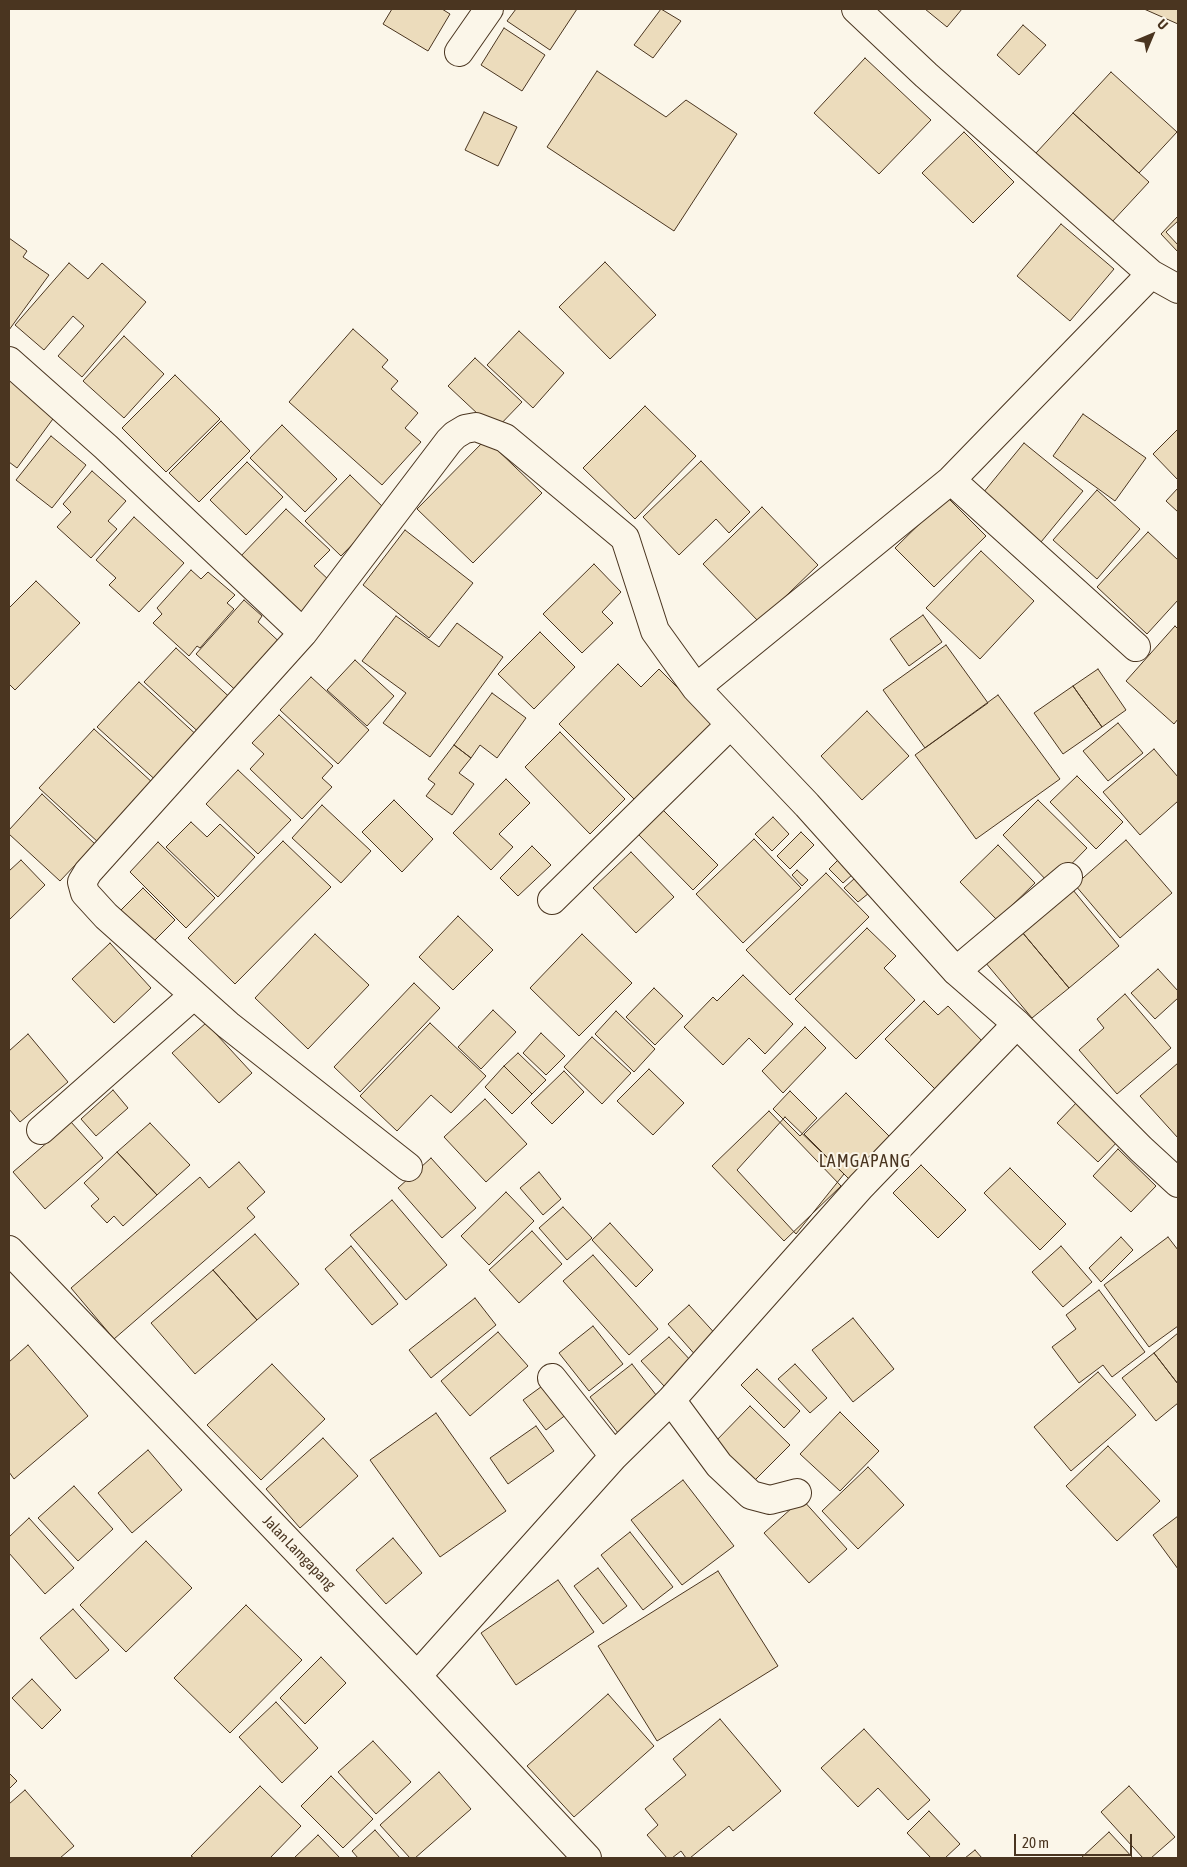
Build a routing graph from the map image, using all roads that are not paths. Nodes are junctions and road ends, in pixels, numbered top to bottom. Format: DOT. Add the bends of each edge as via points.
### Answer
graph roads {
  1 [pos="489,9"];
  2 [pos="856,9"];
  3 [pos="459,52"];
  4 [pos="1152,274"];
  5 [pos="1178,289"];
  6 [pos="9,361"];
  7 [pos="951,480"];
  8 [pos="302,633"];
  9 [pos="1136,647"];
  10 [pos="696,688"];
  11 [pos="730,725"];
  12 [pos="1068,877"];
  13 [pos="552,900"];
  14 [pos="956,971"];
  15 [pos="194,994"];
  16 [pos="1017,1024"];
  17 [pos="41,1130"];
  18 [pos="408,1167"];
  19 [pos="1178,1183"];
  20 [pos="9,1250"];
  21 [pos="552,1378"];
  22 [pos="671,1400"];
  23 [pos="614,1456"];
  24 [pos="797,1493"];
  25 [pos="417,1676"];
  26 [pos="587,1858"];
  1 -- 3 [label="street"];
  2 -- 4 [label="street"];
  4 -- 5 [label="street"];
  4 -- 7 [label="street"];
  6 -- 8 [label="street" via="106,447"];
  7 -- 9 [label="street"];
  7 -- 10 [label="street"];
  8 -- 10 [label="street" via="449,442 465,429 476,427 505,438 625,538 656,630"];
  8 -- 15 [label="street" via="82,882 85,893 106,916"];
  10 -- 11 [label="street"];
  11 -- 13 [label="street"];
  11 -- 14 [label="street" via="807,805"];
  12 -- 14 [label="street"];
  14 -- 16 [label="street"];
  15 -- 17 [label="street"];
  15 -- 18 [label="street" via="228,1025"];
  16 -- 19 [label="street"];
  16 -- 22 [label="street" via="861,1186"];
  16 -- 25 [label="street"];
  20 -- 25 [label="street, Jalan Lamgapang"];
  21 -- 23 [label="street"];
  22 -- 23 [label="street"];
  22 -- 24 [label="street" via="719,1465 750,1495 770,1500"];
  23 -- 25 [label="street"];
  25 -- 26 [label="street, Jalan Lamgapang"];
}
